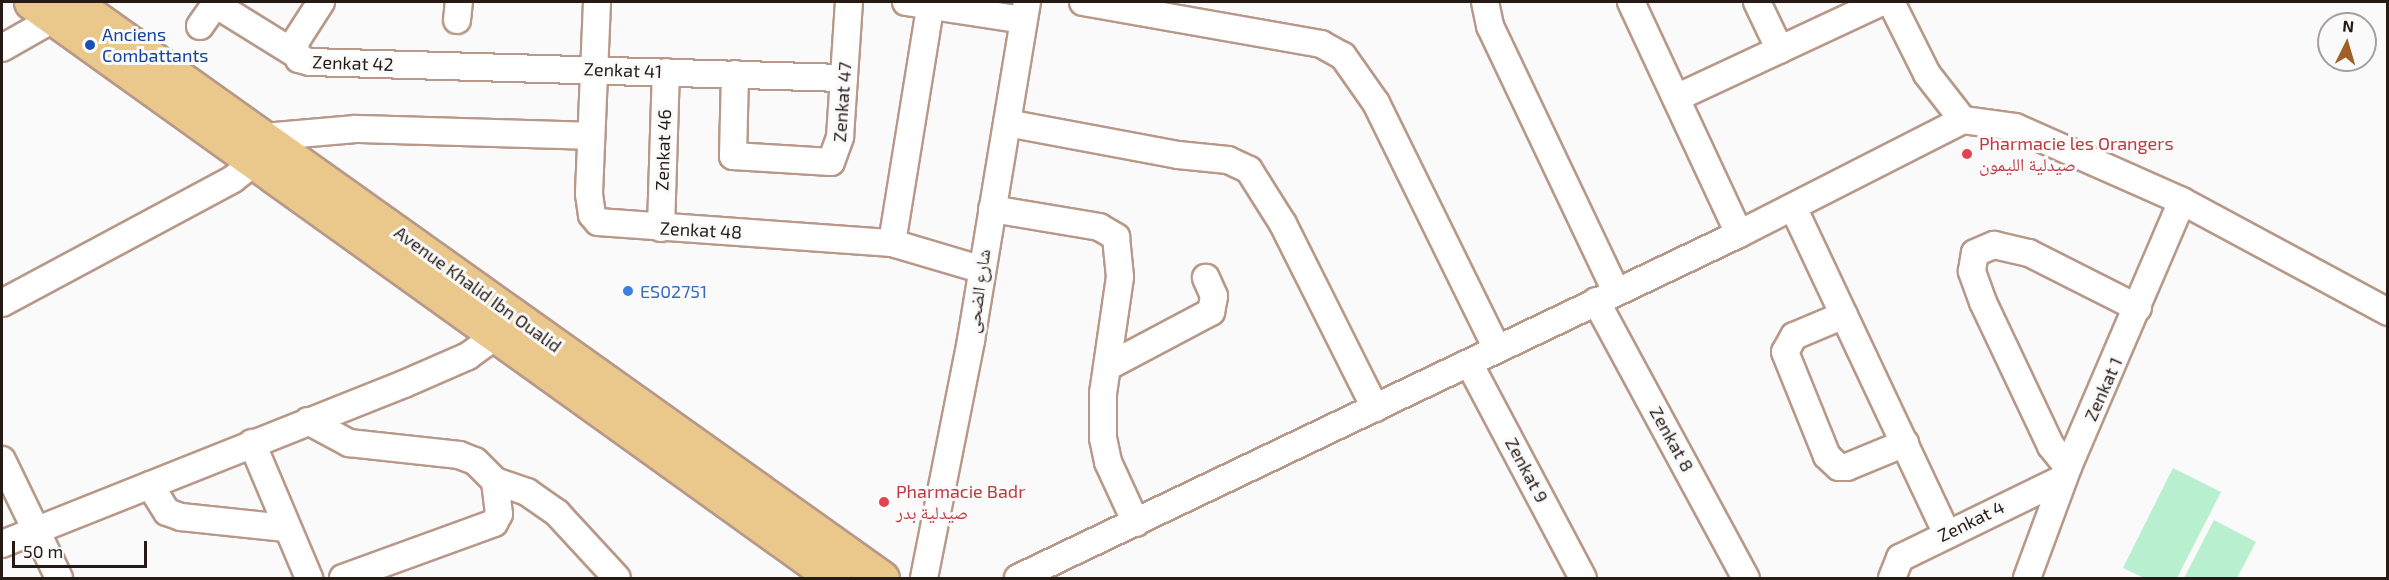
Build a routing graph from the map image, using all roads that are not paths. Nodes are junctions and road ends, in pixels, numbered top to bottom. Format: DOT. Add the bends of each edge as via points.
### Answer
graph roads {
  1 [pos="321,2"];
  2 [pos="597,2"];
  3 [pos="849,2"];
  4 [pos="906,2"];
  5 [pos="1083,2"];
  6 [pos="1485,2"];
  7 [pos="1631,2"];
  8 [pos="1756,2"];
  9 [pos="1882,2"];
  10 [pos="1891,2"];
  11 [pos="216,3"];
  12 [pos="931,3"];
  13 [pos="64,5"];
  14 [pos="1025,11"];
  15 [pos="200,26"];
  16 [pos="2,48"];
  17 [pos="1779,50"];
  18 [pos="294,53"];
  19 [pos="403,65"];
  20 [pos="592,69"];
  21 [pos="666,72"];
  22 [pos="735,74"];
  23 [pos="844,78"];
  24 [pos="1676,98"];
  25 [pos="1963,120"];
  26 [pos="1006,123"];
  27 [pos="590,136"];
  28 [pos="265,148"];
  29 [pos="2182,201"];
  30 [pos="1793,207"];
  31 [pos="992,209"];
  32 [pos="660,228"];
  33 [pos="1739,234"];
  34 [pos="892,243"];
  35 [pos="980,269"];
  36 [pos="1206,278"];
  37 [pos="1606,296"];
  38 [pos="2,303"];
  39 [pos="2139,308"];
  40 [pos="2388,312"];
  41 [pos="1844,315"];
  42 [pos="496,336"];
  43 [pos="1496,347"];
  44 [pos="1469,363"];
  45 [pos="1107,367"];
  46 [pos="1375,408"];
  47 [pos="308,422"];
  48 [pos="252,443"];
  49 [pos="1905,443"];
  50 [pos="2,460"];
  51 [pos="2066,473"];
  52 [pos="495,481"];
  53 [pos="150,485"];
  54 [pos="1136,523"];
  55 [pos="285,528"];
  56 [pos="36,532"];
  57 [pos="1946,532"];
  58 [pos="2,544"];
  59 [pos="59,579"];
  60 [pos="309,579"];
  61 [pos="343,579"];
  62 [pos="617,579"];
  63 [pos="834,579"];
  64 [pos="882,579"];
  65 [pos="924,579"];
  66 [pos="1018,579"];
  67 [pos="1583,579"];
  68 [pos="1746,579"];
  69 [pos="1892,579"];
  70 [pos="2027,579"];
  1 -- 18 [label="street, Zenkat 42" via="294,44"];
  2 -- 20 [label="street"];
  3 -- 23 [label="street, Zenkat 47"];
  4 -- 12 [label="street"];
  5 -- 43 [label="street" via="1321,44 1343,56 1376,103"];
  6 -- 37 [label="street, Zenkat 8" via="1490,26"];
  7 -- 24 [label="street"];
  8 -- 17 [label="street"];
  9 -- 17 [label="street"];
  10 -- 25 [label="street" via="1927,74"];
  11 -- 15 [label="street"];
  11 -- 18 [label="street"];
  12 -- 14 [label="street"];
  12 -- 34 [label="street"];
  13 -- 16 [label="street"];
  13 -- 28 [label="main road, Avenue Khalid Ibn Oualid"];
  14 -- 26 [label="street, شارع الضحى"];
  17 -- 24 [label="street"];
  18 -- 19 [label="street, Zenkat 42" via="310,62"];
  19 -- 20 [label="street, Zenkat 41"];
  20 -- 21 [label="street, Zenkat 41"];
  20 -- 27 [label="street"];
  21 -- 22 [label="street, Zenkat 41"];
  21 -- 32 [label="street, Zenkat 46"];
  22 -- 23 [label="street, Zenkat 41"];
  22 -- 23 [label="street, Zenkat 47" via="733,156 822,164 838,153"];
  24 -- 33 [label="street"];
  25 -- 29 [label="street" via="2015,127"];
  25 -- 30 [label="street"];
  26 -- 31 [label="street, شارع الضحى"];
  26 -- 46 [label="street" via="1178,155 1228,160 1250,170 1278,216"];
  27 -- 28 [label="street" via="356,129"];
  27 -- 32 [label="street, Zenkat 48" via="594,218 610,226"];
  28 -- 38 [label="street"];
  28 -- 42 [label="main road, Avenue Khalid Ibn Oualid"];
  28 -- 64 [label="main road, Avenue Khalid Ibn Oualid"];
  29 -- 39 [label="street, Zenkat 1"];
  29 -- 40 [label="street"];
  30 -- 33 [label="street"];
  30 -- 41 [label="street"];
  31 -- 35 [label="street, شارع الضحى"];
  31 -- 45 [label="street" via="1099,227 1116,237 1120,277"];
  32 -- 34 [label="street, Zenkat 48"];
  33 -- 37 [label="street"];
  34 -- 35 [label="street, Zenkat 48"];
  35 -- 65 [label="street, شارع الضحى" via="971,340"];
  36 -- 45 [label="street" via="1215,302 1206,316"];
  37 -- 43 [label="street"];
  37 -- 68 [label="street, Zenkat 8"];
  39 -- 51 [label="street, Zenkat 1"];
  39 -- 51 [label="street" via="2029,253 1994,245 1975,253 1972,271 1983,302"];
  41 -- 49 [label="street"];
  41 -- 49 [label="street" via="1794,336 1785,352 1827,456 1839,467 1847,467"];
  42 -- 47 [label="street" via="450,365"];
  42 -- 63 [label="main road, Avenue Khalid Ibn Oualid"];
  43 -- 44 [label="street"];
  44 -- 46 [label="street"];
  44 -- 67 [label="street, Zenkat 9"];
  45 -- 54 [label="street" via="1103,438 1108,462"];
  46 -- 54 [label="street"];
  47 -- 48 [label="street"];
  47 -- 52 [label="street" via="349,443 459,455 475,461"];
  48 -- 53 [label="street"];
  48 -- 55 [label="street"];
  49 -- 57 [label="street"];
  50 -- 56 [label="street"];
  51 -- 57 [label="street, Zenkat 4"];
  51 -- 70 [label="street, Zenkat 1"];
  52 -- 61 [label="street" via="499,514 494,523"];
  52 -- 62 [label="street" via="527,492 556,513"];
  53 -- 55 [label="street" via="167,512 181,517"];
  53 -- 56 [label="street"];
  54 -- 66 [label="street"];
  55 -- 60 [label="street"];
  56 -- 58 [label="street"];
  56 -- 59 [label="street"];
  57 -- 69 [label="street, Zenkat 4" via="1900,558"];
}
